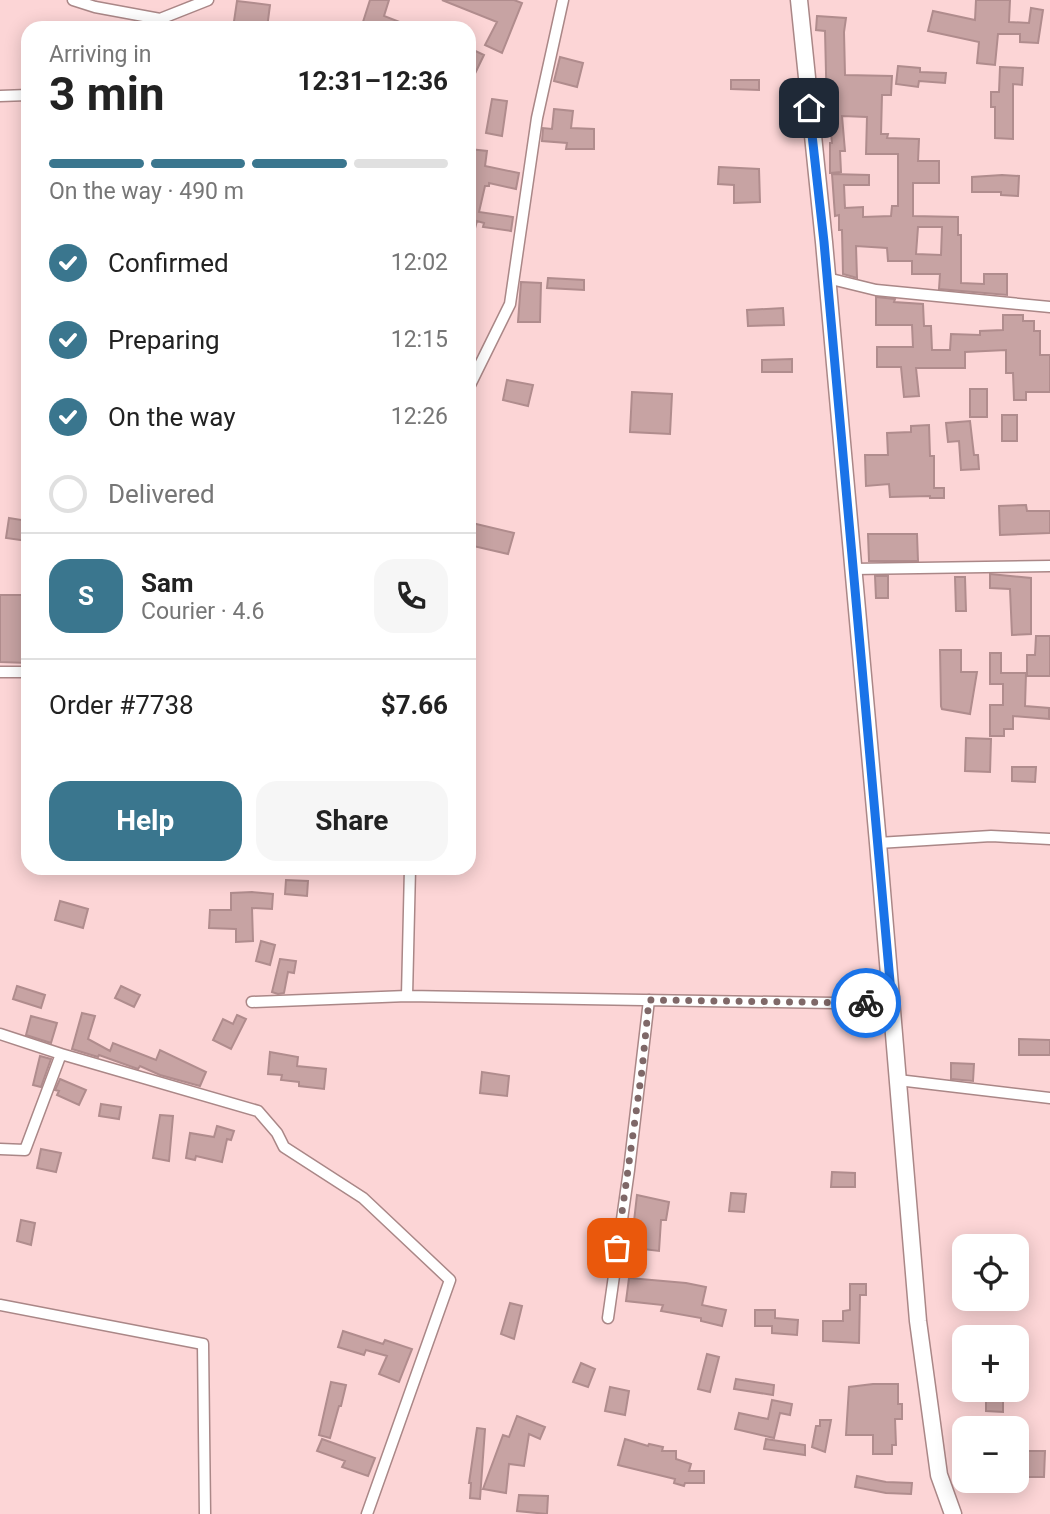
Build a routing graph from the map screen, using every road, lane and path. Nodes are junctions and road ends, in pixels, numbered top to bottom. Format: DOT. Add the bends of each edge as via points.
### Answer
graph roads {
  1 [pos="73,0"];
  2 [pos="208,0"];
  3 [pos="563,0"];
  4 [pos="799,0"];
  5 [pos="160,19"];
  6 [pos="21,95"];
  7 [pos="0,96"];
  8 [pos="827,278"];
  9 [pos="1050,307"];
  10 [pos="476,373"];
  11 [pos="1050,565"];
  12 [pos="853,569"];
  13 [pos="21,672"];
  14 [pos="0,673"];
  15 [pos="1050,839"];
  16 [pos="878,843"];
  17 [pos="410,875"];
  18 [pos="407,996"];
  19 [pos="649,1000"];
  20 [pos="252,1002"];
  21 [pos="892,1004"];
  22 [pos="0,1034"];
  23 [pos="61,1054"];
  24 [pos="898,1080"];
  25 [pos="1050,1098"];
  26 [pos="0,1149"];
  27 [pos="0,1305"];
  28 [pos="608,1318"];
  29 [pos="205,1514"];
  30 [pos="368,1514"];
  31 [pos="953,1514"];
  1 -- 5 [label="street"];
  2 -- 5 [label="street"];
  3 -- 10 [label="street" via="537,118 510,304"];
  4 -- 8 [label="main road"];
  6 -- 7 [label="street"];
  8 -- 9 [label="street" via="887,291"];
  8 -- 12 [label="main road"];
  11 -- 12 [label="street"];
  12 -- 16 [label="main road"];
  13 -- 14 [label="street"];
  15 -- 16 [label="street" via="991,836"];
  16 -- 21 [label="main road"];
  17 -- 18 [label="street"];
  18 -- 19 [label="street"];
  18 -- 20 [label="street"];
  19 -- 21 [label="street"];
  19 -- 28 [label="street"];
  21 -- 24 [label="main road"];
  22 -- 23 [label="street"];
  23 -- 26 [label="street" via="25,1150"];
  23 -- 30 [label="street" via="258,1111 284,1147 363,1198 450,1280"];
  24 -- 25 [label="street"];
  24 -- 31 [label="main road" via="918,1321 939,1475"];
  27 -- 29 [label="street" via="203,1344"];
}
